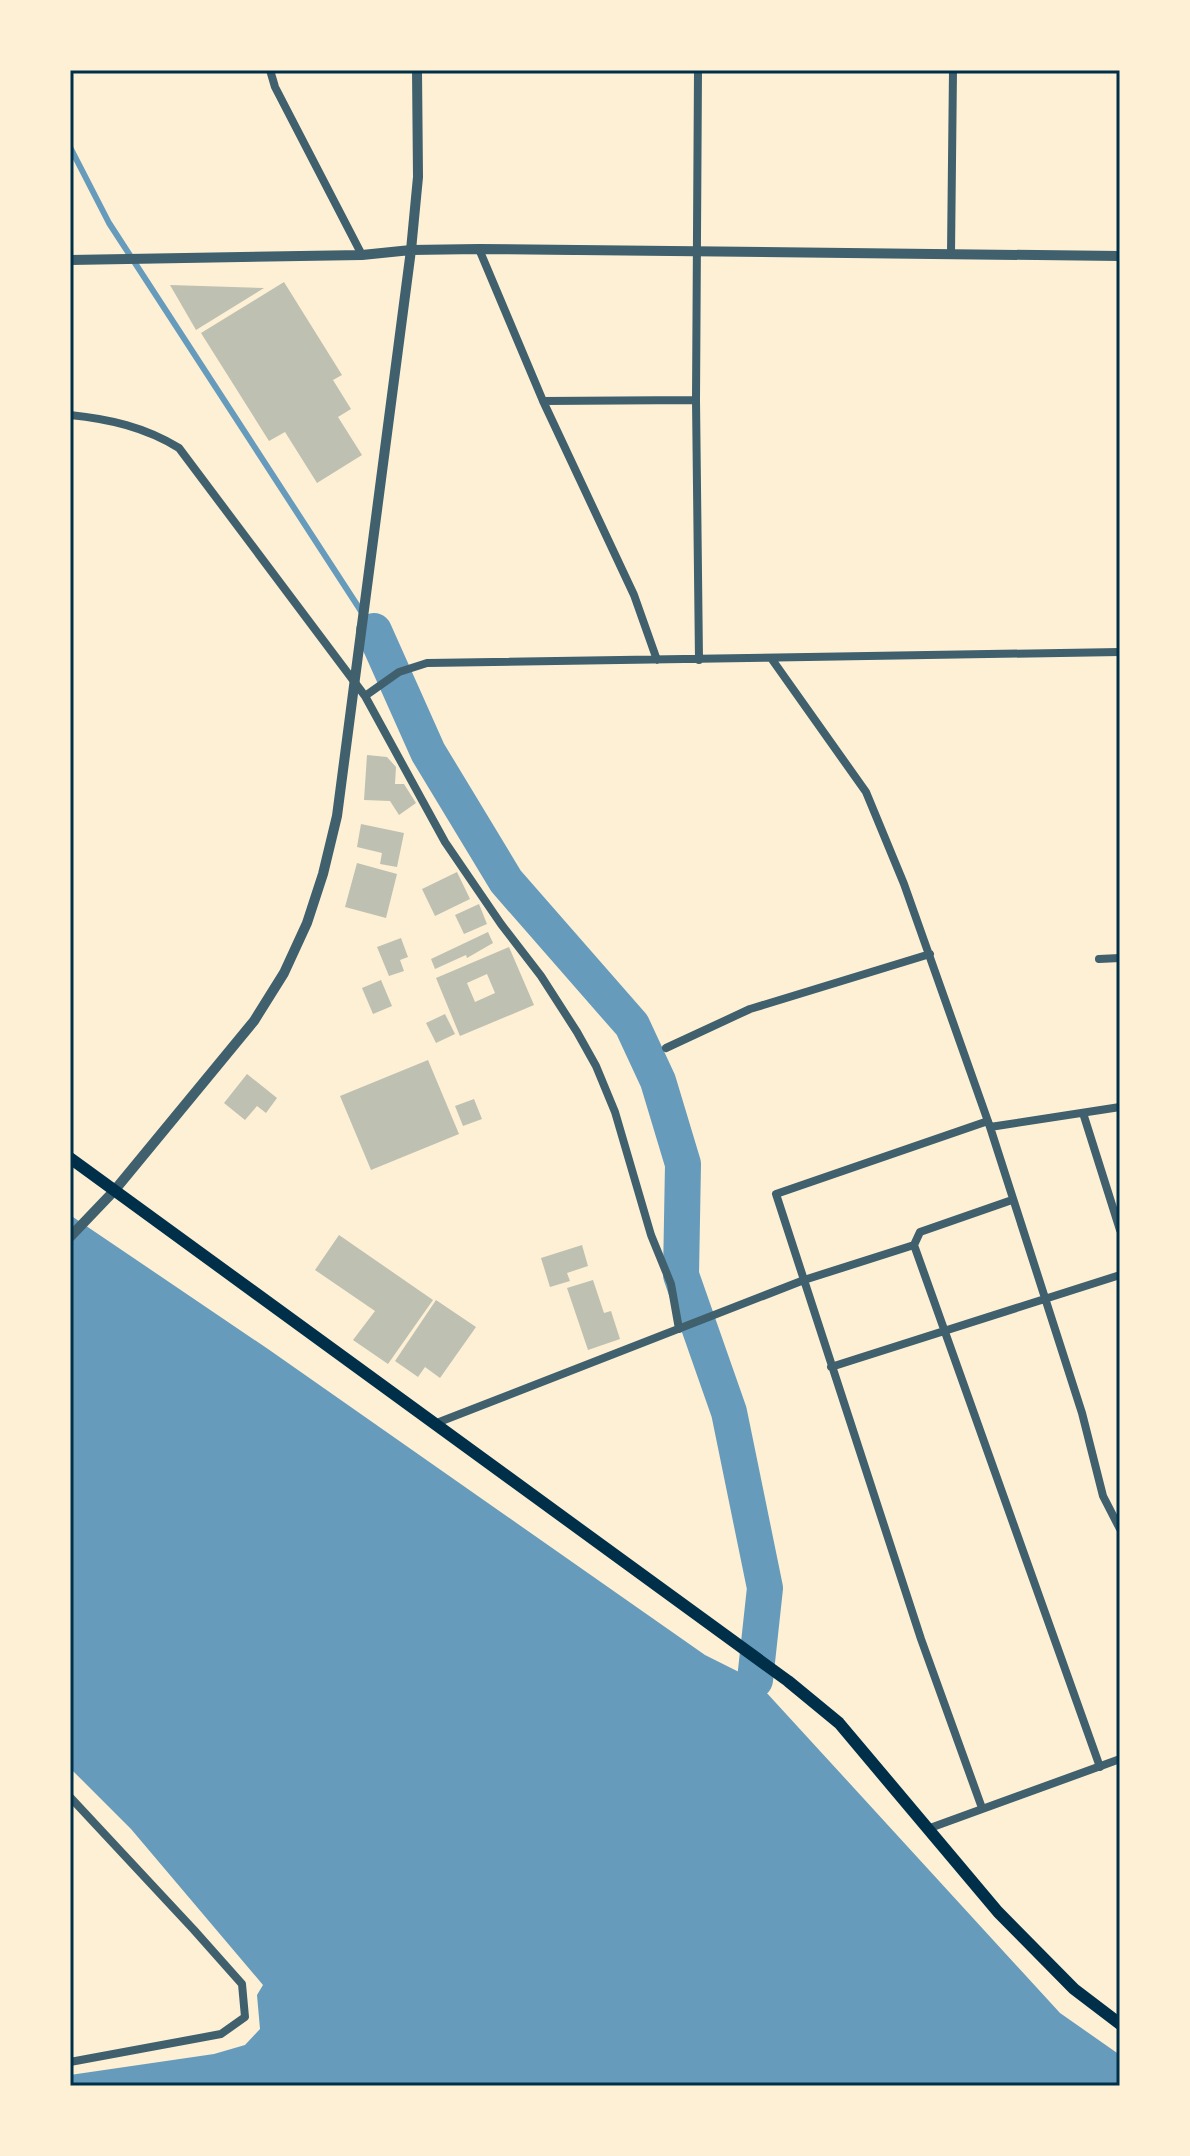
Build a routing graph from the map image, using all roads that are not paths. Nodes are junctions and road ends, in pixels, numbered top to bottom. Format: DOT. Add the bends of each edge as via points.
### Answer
graph roads {
  1 [pos="270,70"];
  2 [pos="417,70"];
  3 [pos="698,70"];
  4 [pos="953,70"];
  5 [pos="479,249"];
  6 [pos="411,250"];
  7 [pos="698,251"];
  8 [pos="951,253"];
  9 [pos="362,255"];
  10 [pos="1120,256"];
  11 [pos="70,260"];
  12 [pos="696,400"];
  13 [pos="543,401"];
  14 [pos="70,415"];
  15 [pos="1120,652"];
  16 [pos="771,658"];
  17 [pos="657,660"];
  18 [pos="699,660"];
  19 [pos="354,682"];
  20 [pos="365,696"];
  21 [pos="930,954"];
  22 [pos="1120,958"];
  23 [pos="1099,959"];
  24 [pos="666,1048"];
  25 [pos="1120,1107"];
  26 [pos="1083,1113"];
  27 [pos="989,1124"];
  28 [pos="70,1158"];
  29 [pos="114,1191"];
  30 [pos="1012,1200"];
  31 [pos="1120,1230"];
  32 [pos="70,1237"];
  33 [pos="914,1245"];
  34 [pos="1120,1275"];
  35 [pos="804,1280"];
  36 [pos="1045,1299"];
  37 [pos="683,1327"];
  38 [pos="945,1331"];
  39 [pos="831,1367"];
  40 [pos="434,1424"];
  41 [pos="1120,1529"];
  42 [pos="1120,1759"];
  43 [pos="1100,1767"];
  44 [pos="70,1797"];
  45 [pos="982,1808"];
  46 [pos="930,1828"];
  47 [pos="1120,2024"];
  48 [pos="70,2062"];
  1 -- 9 [label="street"];
  2 -- 6 [label="street" via="418,177"];
  3 -- 7 [label="street"];
  4 -- 8 [label="street"];
  5 -- 6 [label="street"];
  5 -- 7 [label="street"];
  5 -- 13 [label="street"];
  6 -- 9 [label="street"];
  6 -- 19 [label="street"];
  7 -- 8 [label="street"];
  7 -- 12 [label="street"];
  8 -- 10 [label="street"];
  9 -- 11 [label="street"];
  12 -- 13 [label="street"];
  12 -- 18 [label="street"];
  13 -- 17 [label="street" via="634,595"];
  14 -- 19 [label="street" via="139,428 179,448"];
  15 -- 16 [label="street"];
  16 -- 18 [label="street"];
  16 -- 21 [label="street" via="866,792"];
  17 -- 18 [label="street"];
  17 -- 20 [label="street" via="427,663 399,672"];
  19 -- 20 [label="street"];
  19 -- 29 [label="street" via="337,816 307,923 284,973 254,1021"];
  20 -- 37 [label="street" via="445,842 541,976 596,1066"];
  21 -- 24 [label="street" via="750,1009"];
  21 -- 27 [label="street"];
  22 -- 23 [label="street"];
  25 -- 26 [label="street"];
  26 -- 27 [label="street"];
  26 -- 31 [label="street"];
  27 -- 30 [label="street"];
  27 -- 35 [label="street" via="776,1194"];
  28 -- 29 [label="main road"];
  29 -- 32 [label="street"];
  29 -- 40 [label="main road"];
  30 -- 33 [label="street" via="920,1232"];
  30 -- 36 [label="street"];
  33 -- 35 [label="street"];
  33 -- 38 [label="street"];
  34 -- 36 [label="street"];
  35 -- 37 [label="street"];
  35 -- 39 [label="street"];
  36 -- 38 [label="street"];
  36 -- 41 [label="street" via="1103,1496"];
  37 -- 40 [label="street"];
  38 -- 39 [label="street"];
  38 -- 43 [label="street"];
  39 -- 45 [label="street"];
  40 -- 46 [label="main road" via="788,1681 839,1723"];
  42 -- 43 [label="street"];
  43 -- 45 [label="street"];
  44 -- 48 [label="street" via="242,1984 245,2017 221,2034"];
  45 -- 46 [label="street"];
  46 -- 47 [label="main road" via="998,1912 1074,1989"];
}
